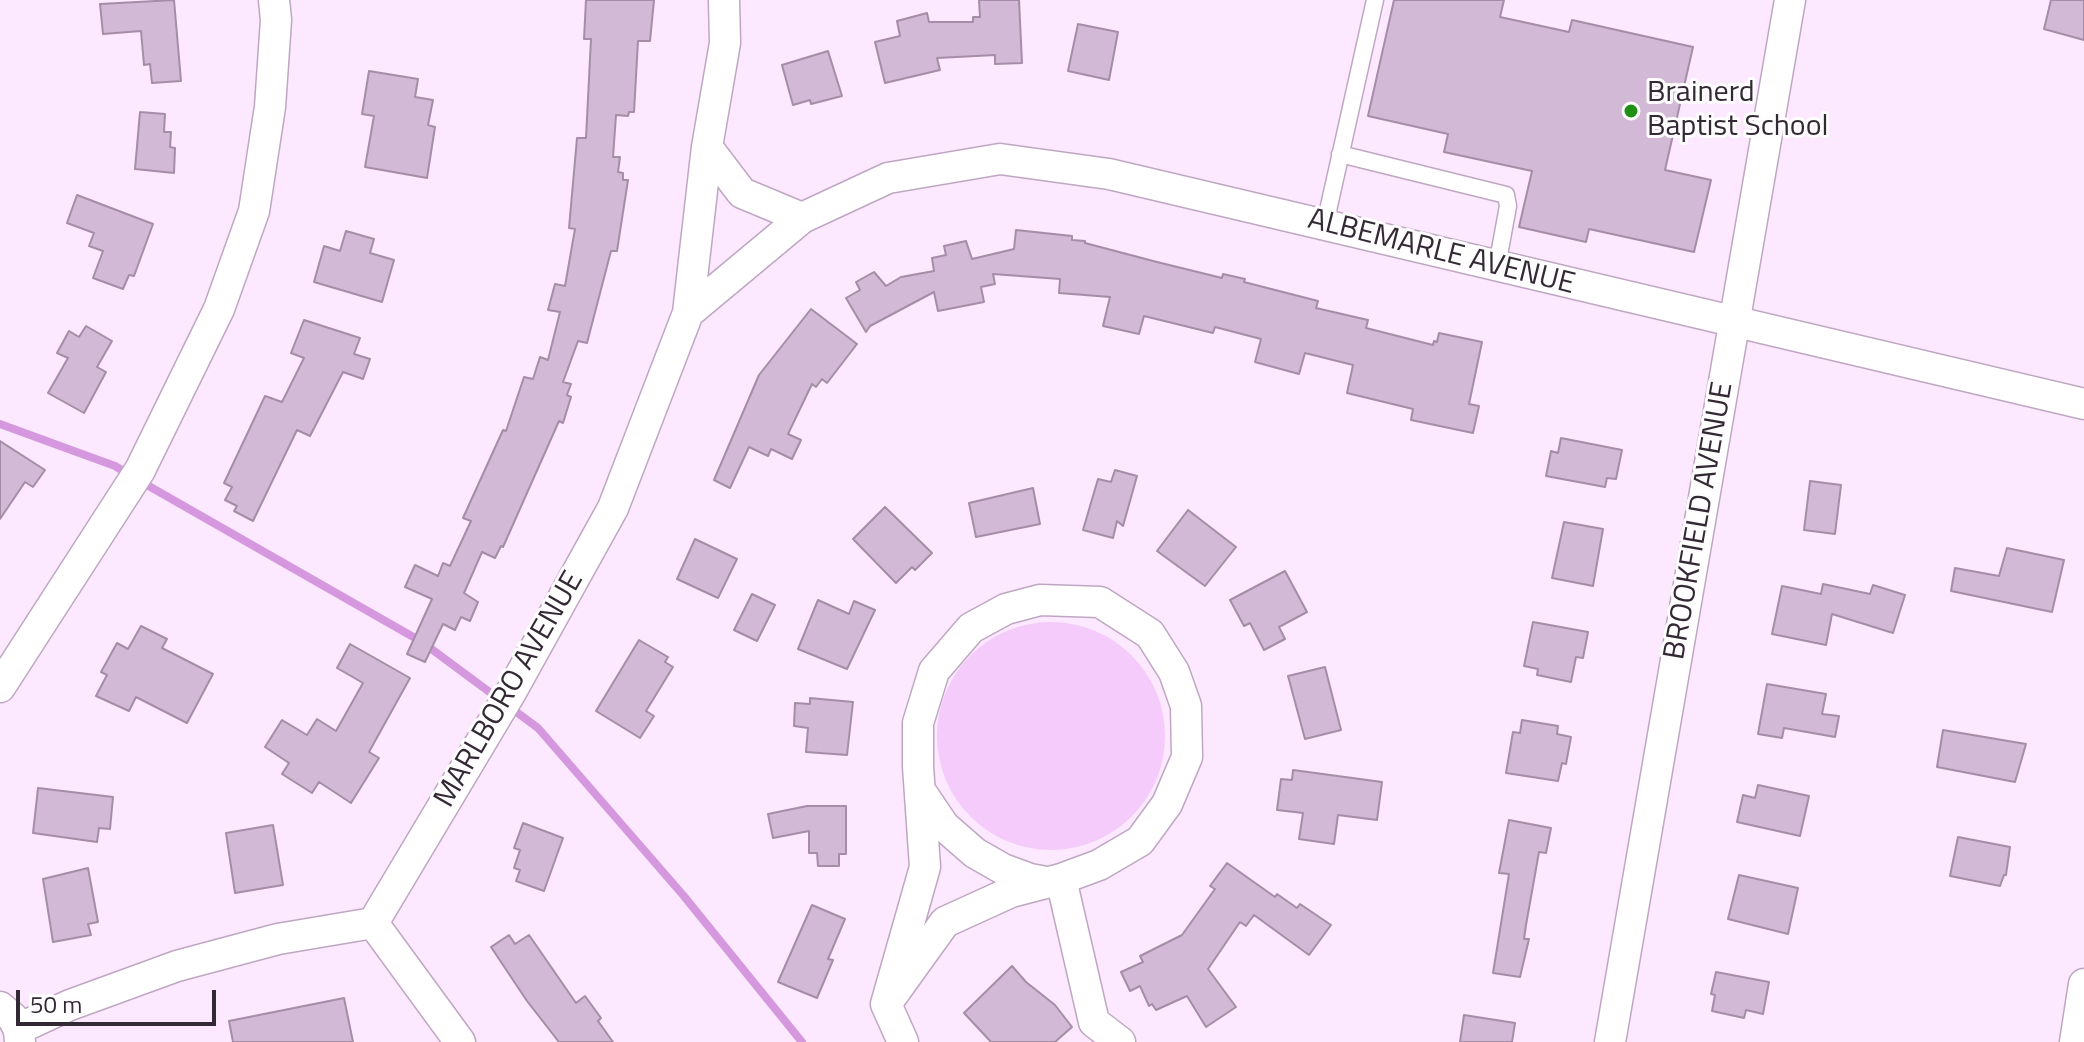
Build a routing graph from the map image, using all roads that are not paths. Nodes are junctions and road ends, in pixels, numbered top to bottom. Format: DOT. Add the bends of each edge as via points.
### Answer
graph roads {
  1 [pos="274,0"];
  2 [pos="724,0"];
  3 [pos="1375,0"];
  4 [pos="1790,0"];
  5 [pos="707,147"];
  6 [pos="1340,154"];
  7 [pos="802,218"];
  8 [pos="1325,224"];
  9 [pos="1497,266"];
  10 [pos="688,313"];
  11 [pos="1735,323"];
  12 [pos="2084,404"];
  13 [pos="0,687"];
  14 [pos="920,791"];
  15 [pos="1055,880"];
  16 [pos="373,923"];
  17 [pos="2084,984"];
  18 [pos="886,1004"];
  19 [pos="13,1026"];
  20 [pos="460,1042"];
  21 [pos="903,1042"];
  22 [pos="1120,1042"];
  23 [pos="1610,1042"];
  24 [pos="2075,1042"];
  1 -- 13 [label="street" via="270,107 254,211 219,309 134,480"];
  2 -- 5 [label="street, MARLBORO AVENUE" via="725,43"];
  3 -- 6 [label="lane"];
  4 -- 11 [label="street, BROOKFIELD AVENUE"];
  5 -- 7 [label="street" via="742,193"];
  5 -- 10 [label="street, MARLBORO AVENUE"];
  6 -- 8 [label="lane"];
  6 -- 9 [label="lane" via="1506,195"];
  7 -- 8 [label="street, ALBEMARLE AVENUE" via="888,178 1000,159 1109,174"];
  7 -- 10 [label="street, MARLBORO AVENUE"];
  8 -- 9 [label="street, ALBEMARLE AVENUE"];
  9 -- 11 [label="street, ALBEMARLE AVENUE"];
  10 -- 16 [label="street, MARLBORO AVENUE" via="613,508"];
  11 -- 12 [label="street, ALBEMARLE AVENUE"];
  11 -- 23 [label="street, BROOKFIELD AVENUE"];
  14 -- 15 [label="street" via="944,826 975,853 1017,874"];
  14 -- 15 [label="street" via="918,723 934,671 971,628 1006,609 1040,600 1100,602 1150,634 1174,672 1186,706 1187,757 1167,804 1140,841 1099,865"];
  14 -- 18 [label="street" via="925,867"];
  15 -- 18 [label="street" via="1011,892 945,922"];
  15 -- 22 [label="street" via="1094,1022"];
  16 -- 19 [label="street" via="278,939 177,966"];
  16 -- 20 [label="street"];
  17 -- 24 [label="street"];
  18 -- 21 [label="street"];
}
